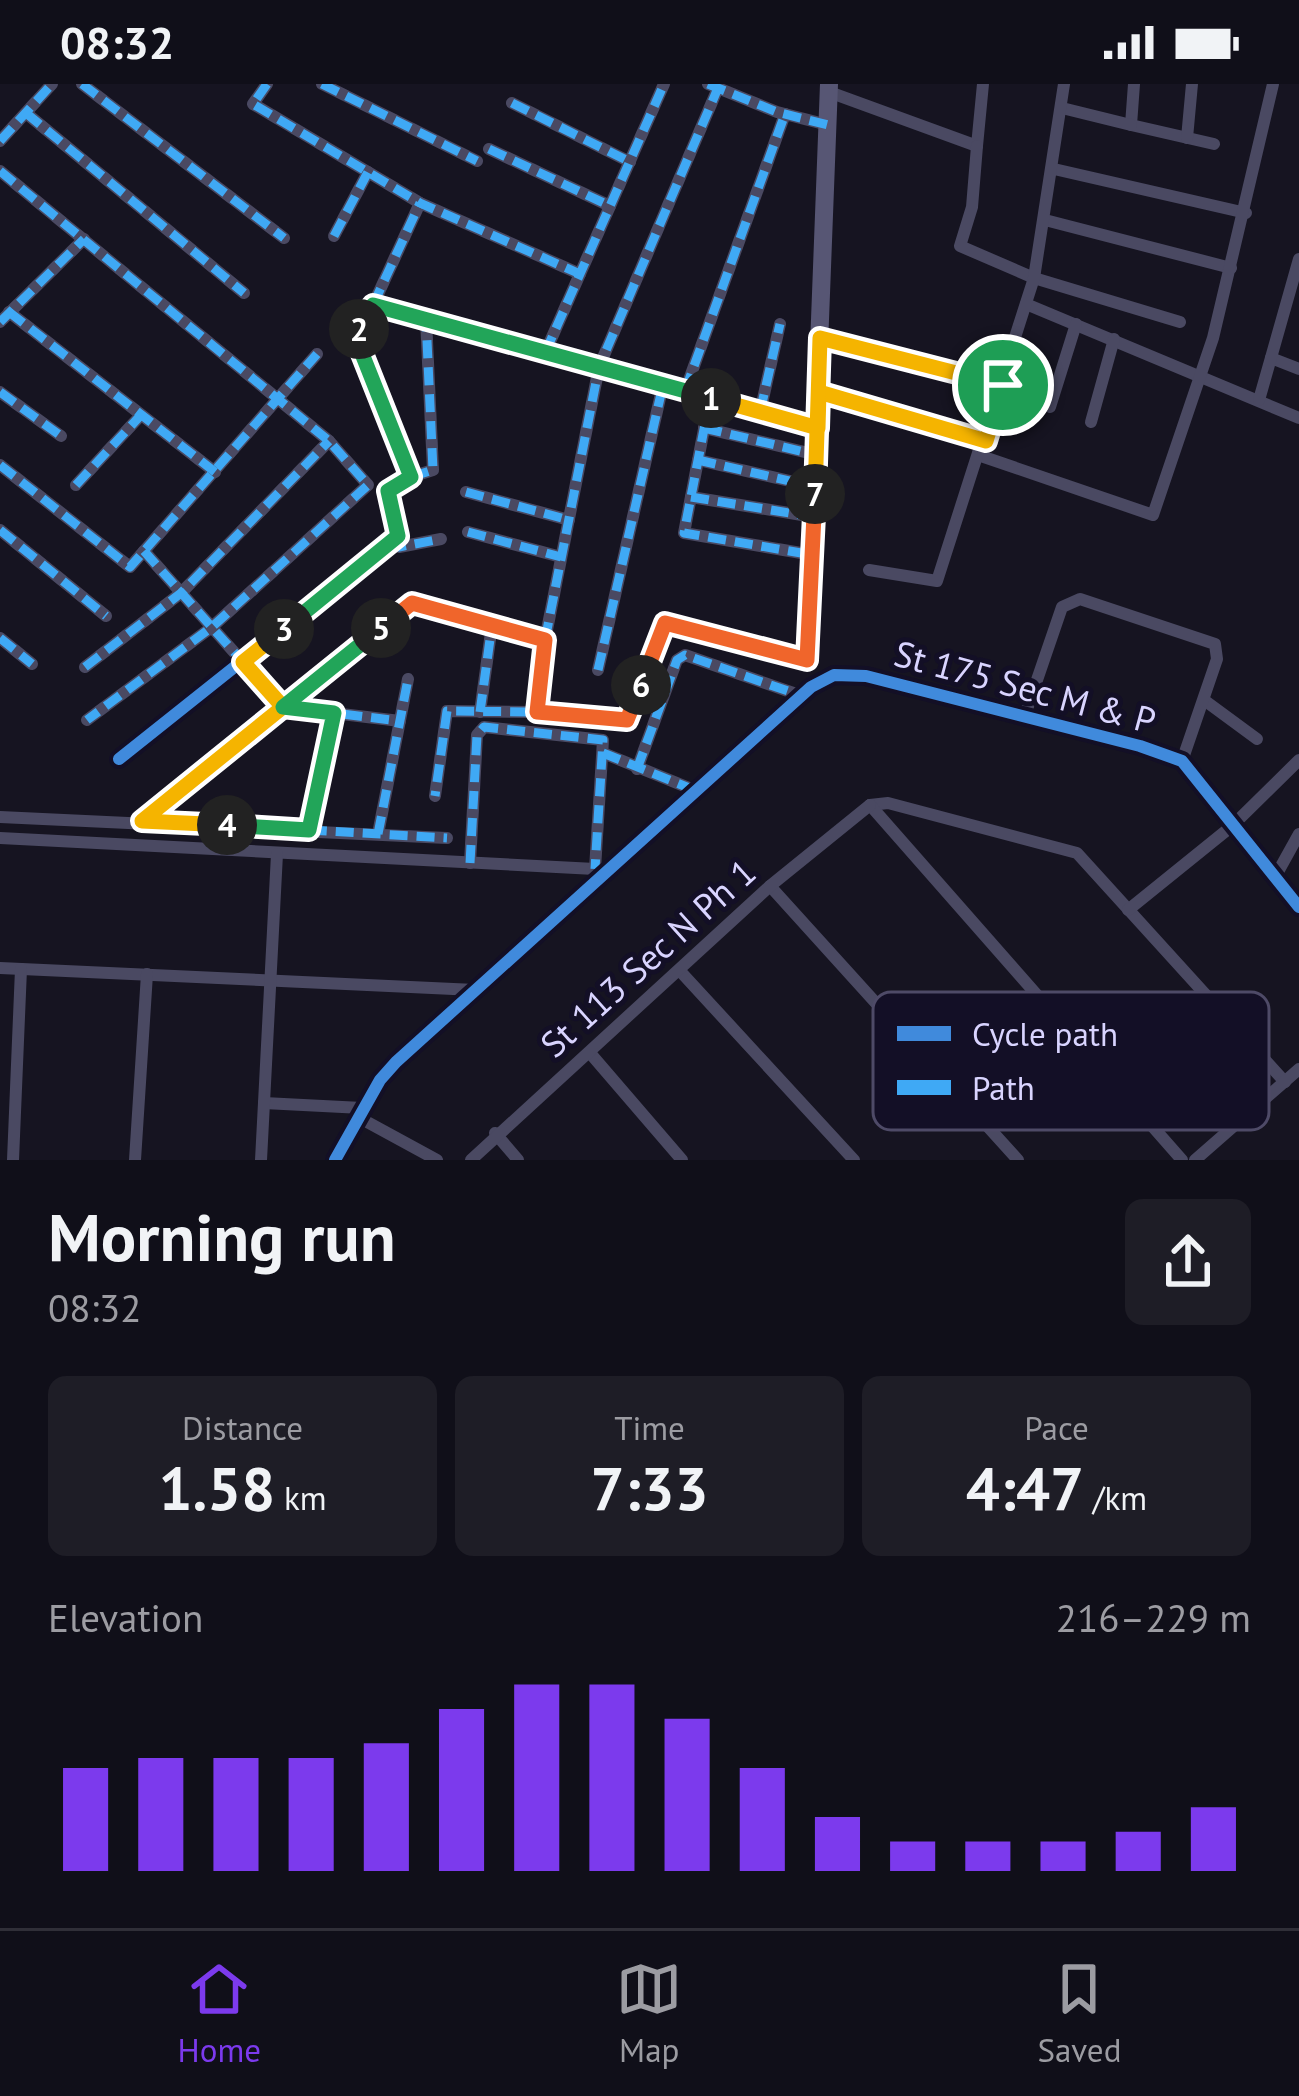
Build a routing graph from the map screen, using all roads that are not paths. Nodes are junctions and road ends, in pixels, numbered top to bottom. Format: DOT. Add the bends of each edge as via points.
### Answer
graph roads {
  1 [pos="52,84"];
  2 [pos="82,84"];
  3 [pos="267,84"];
  4 [pos="322,84"];
  5 [pos="664,84"];
  6 [pos="983,84"];
  7 [pos="1064,84"];
  8 [pos="1134,84"];
  9 [pos="1192,84"];
  10 [pos="1273,84"];
  11 [pos="713,86"];
  12 [pos="829,88"];
  13 [pos="512,103"];
  14 [pos="1062,108"];
  15 [pos="26,113"];
  16 [pos="785,114"];
  17 [pos="828,124"];
  18 [pos="1131,125"];
  19 [pos="1187,138"];
  20 [pos="0,141"];
  21 [pos="1214,144"];
  22 [pos="977,146"];
  23 [pos="489,149"];
  24 [pos="477,161"];
  25 [pos="629,162"];
  26 [pos="1054,169"];
  27 [pos="0,171"];
  28 [pos="368,172"];
  29 [pos="420,202"];
  30 [pos="610,206"];
  31 [pos="1246,213"];
  32 [pos="1045,220"];
  33 [pos="334,236"];
  34 [pos="284,238"];
  35 [pos="85,239"];
  36 [pos="1299,259"];
  37 [pos="1231,268"];
  38 [pos="580,274"];
  39 [pos="1034,278"];
  40 [pos="244,293"];
  41 [pos="1294,297"];
  42 [pos="1026,304"];
  43 [pos="373,305"];
  44 [pos="4,317"];
  45 [pos="426,320"];
  46 [pos="1180,322"];
  47 [pos="780,324"];
  48 [pos="1076,324"];
  49 [pos="820,338"];
  50 [pos="1114,339"];
  51 [pos="545,352"];
  52 [pos="317,354"];
  53 [pos="1270,358"];
  54 [pos="598,367"];
  55 [pos="1299,369"];
  56 [pos="1202,374"];
  57 [pos="663,385"];
  58 [pos="1003,385"];
  59 [pos="685,391"];
  60 [pos="0,392"];
  61 [pos="819,392"];
  62 [pos="710,398"];
  63 [pos="280,400"];
  64 [pos="1259,400"];
  65 [pos="1050,407"];
  66 [pos="760,412"];
  67 [pos="141,415"];
  68 [pos="1299,418"];
  69 [pos="1091,422"];
  70 [pos="704,428"];
  71 [pos="818,428"];
  72 [pos="61,436"];
  73 [pos="328,441"];
  74 [pos="984,448"];
  75 [pos="817,455"];
  76 [pos="698,460"];
  77 [pos="0,465"];
  78 [pos="215,472"];
  79 [pos="411,477"];
  80 [pos="76,484"];
  81 [pos="815,487"];
  82 [pos="466,492"];
  83 [pos="691,496"];
  84 [pos="814,517"];
  85 [pos="569,520"];
  86 [pos="0,530"];
  87 [pos="468,532"];
  88 [pos="398,536"];
  89 [pos="441,539"];
  90 [pos="144,551"];
  91 [pos="813,555"];
  92 [pos="562,557"];
  93 [pos="869,571"];
  94 [pos="182,593"];
  95 [pos="106,616"];
  96 [pos="492,625"];
  97 [pos="212,627"];
  98 [pos="0,638"];
  99 [pos="545,640"];
  100 [pos="807,660"];
  101 [pos="243,662"];
  102 [pos="32,664"];
  103 [pos="85,667"];
  104 [pos="598,670"];
  105 [pos="408,679"];
  106 [pos="807,692"];
  107 [pos="1204,700"];
  108 [pos="283,707"];
  109 [pos="480,712"];
  110 [pos="537,712"];
  111 [pos="334,713"];
  112 [pos="1025,715"];
  113 [pos="87,720"];
  114 [pos="400,721"];
  115 [pos="1257,740"];
  116 [pos="603,753"];
  117 [pos="119,758"];
  118 [pos="1299,760"];
  119 [pos="1182,761"];
  120 [pos="637,769"];
  121 [pos="699,792"];
  122 [pos="435,796"];
  123 [pos="870,805"];
  124 [pos="0,817"];
  125 [pos="142,821"];
  126 [pos="1232,826"];
  127 [pos="309,830"];
  128 [pos="378,834"];
  129 [pos="1299,834"];
  130 [pos="0,838"];
  131 [pos="447,838"];
  132 [pos="277,854"];
  133 [pos="470,863"];
  134 [pos="601,872"];
  135 [pos="1274,879"];
  136 [pos="770,886"];
  137 [pos="1299,907"];
  138 [pos="1128,910"];
  139 [pos="0,968"];
  140 [pos="21,969"];
  141 [pos="680,971"];
  142 [pos="147,974"];
  143 [pos="270,979"];
  144 [pos="475,990"];
  145 [pos="1034,992"];
  146 [pos="1203,992"];
  147 [pos="873,1000"];
  148 [pos="590,1053"];
  149 [pos="1269,1064"];
  150 [pos="1299,1069"];
  151 [pos="1285,1082"];
  152 [pos="1269,1096"];
  153 [pos="264,1103"];
  154 [pos="360,1112"];
  155 [pos="991,1130"];
  156 [pos="1156,1130"];
  157 [pos="1230,1130"];
  158 [pos="495,1133"];
  159 [pos="13,1160"];
  160 [pos="136,1160"];
  161 [pos="260,1160"];
  162 [pos="335,1160"];
  163 [pos="436,1160"];
  164 [pos="471,1160"];
  165 [pos="518,1160"];
  166 [pos="682,1160"];
  167 [pos="854,1160"];
  168 [pos="1018,1160"];
  169 [pos="1182,1160"];
  170 [pos="1195,1160"];
  1 -- 15 [label="street"];
  2 -- 34 [label="street"];
  3 -- 28 [label="street" via="253,104"];
  4 -- 24 [label="street"];
  5 -- 25 [label="street"];
  6 -- 22 [label="street"];
  7 -- 14 [label="street"];
  8 -- 18 [label="street"];
  9 -- 19 [label="street"];
  10 -- 31 [label="street"];
  11 -- 16 [label="street"];
  11 -- 54 [label="street"];
  12 -- 17 [label="street"];
  12 -- 22 [label="street"];
  13 -- 25 [label="street"];
  14 -- 18 [label="street"];
  14 -- 26 [label="street"];
  15 -- 20 [label="street"];
  15 -- 40 [label="street"];
  16 -- 17 [label="street"];
  16 -- 59 [label="street"];
  17 -- 49 [label="street"];
  18 -- 19 [label="street"];
  19 -- 21 [label="street"];
  22 -- 39 [label="street" via="960,247"];
  23 -- 30 [label="street"];
  25 -- 30 [label="street"];
  26 -- 31 [label="street"];
  26 -- 32 [label="street"];
  27 -- 35 [label="street"];
  28 -- 29 [label="street"];
  28 -- 33 [label="street"];
  29 -- 38 [label="street"];
  29 -- 43 [label="street"];
  30 -- 38 [label="street"];
  31 -- 37 [label="street"];
  32 -- 37 [label="street"];
  32 -- 39 [label="street"];
  35 -- 44 [label="street"];
  35 -- 63 [label="street"];
  36 -- 41 [label="street"];
  37 -- 56 [label="street"];
  38 -- 51 [label="street"];
  39 -- 42 [label="street"];
  39 -- 46 [label="street"];
  41 -- 53 [label="street"];
  42 -- 48 [label="street"];
  42 -- 58 [label="street"];
  43 -- 45 [label="street"];
  43 -- 79 [label="street" via="355,336"];
  44 -- 67 [label="street"];
  45 -- 51 [label="street"];
  45 -- 79 [label="street" via="433,470"];
  47 -- 66 [label="street"];
  48 -- 50 [label="street"];
  48 -- 65 [label="street"];
  49 -- 58 [label="street"];
  49 -- 61 [label="street"];
  50 -- 56 [label="street"];
  50 -- 69 [label="street"];
  51 -- 54 [label="street"];
  52 -- 63 [label="street"];
  53 -- 55 [label="street"];
  53 -- 64 [label="street"];
  54 -- 57 [label="street"];
  54 -- 85 [label="street"];
  56 -- 64 [label="street"];
  56 -- 74 [label="street" via="1153,515"];
  57 -- 59 [label="street"];
  57 -- 104 [label="street"];
  58 -- 74 [label="street"];
  59 -- 62 [label="street"];
  60 -- 72 [label="street"];
  61 -- 71 [label="street"];
  61 -- 74 [label="street"];
  62 -- 66 [label="street"];
  62 -- 70 [label="street"];
  63 -- 73 [label="street"];
  63 -- 78 [label="street"];
  64 -- 68 [label="street"];
  66 -- 71 [label="street"];
  67 -- 78 [label="street"];
  67 -- 80 [label="street"];
  70 -- 75 [label="street"];
  70 -- 76 [label="street"];
  71 -- 75 [label="street"];
  73 -- 94 [label="street"];
  73 -- 97 [label="street" via="368,485"];
  74 -- 93 [label="street" via="938,581"];
  75 -- 81 [label="street"];
  76 -- 81 [label="street"];
  76 -- 83 [label="street"];
  77 -- 90 [label="street" via="130,567"];
  78 -- 90 [label="street"];
  79 -- 88 [label="street" via="388,491"];
  81 -- 84 [label="street"];
  82 -- 85 [label="street"];
  83 -- 84 [label="street"];
  83 -- 91 [label="street" via="684,533"];
  84 -- 91 [label="street"];
  85 -- 92 [label="street"];
  86 -- 95 [label="street"];
  87 -- 92 [label="street"];
  88 -- 89 [label="street" via="399,547"];
  88 -- 101 [label="street"];
  90 -- 94 [label="street"];
  91 -- 100 [label="street"];
  92 -- 99 [label="street"];
  94 -- 97 [label="street"];
  94 -- 103 [label="street"];
  96 -- 99 [label="street"];
  96 -- 108 [label="street" via="412,603"];
  96 -- 109 [label="street"];
  97 -- 101 [label="street"];
  97 -- 113 [label="street"];
  98 -- 102 [label="street"];
  99 -- 110 [label="street"];
  100 -- 110 [label="street" via="665,623 627,720"];
  101 -- 108 [label="street"];
  101 -- 117 [label="street"];
  105 -- 114 [label="street"];
  106 -- 112 [label="street, St 175 Sec M & P" via="833,675 866,676"];
  106 -- 120 [label="street" via="685,655"];
  106 -- 121 [label="street"];
  107 -- 112 [label="street" via="1217,659 1209,639 1072,599"];
  107 -- 115 [label="street"];
  107 -- 119 [label="street"];
  108 -- 111 [label="street"];
  108 -- 125 [label="street"];
  109 -- 110 [label="street"];
  109 -- 122 [label="street" via="447,712"];
  111 -- 114 [label="street"];
  111 -- 127 [label="street"];
  112 -- 119 [label="street, St 175 Sec M & P"];
  114 -- 128 [label="street"];
  116 -- 120 [label="street"];
  116 -- 133 [label="street" via="603,740 590,734 478,729"];
  116 -- 134 [label="street"];
  118 -- 126 [label="street"];
  119 -- 126 [label="street, St 175 Sec M & P"];
  120 -- 121 [label="street"];
  121 -- 134 [label="street"];
  123 -- 136 [label="street, St 113 Sec N Ph 1"];
  123 -- 138 [label="street" via="888,803 1077,853"];
  123 -- 145 [label="street"];
  124 -- 125 [label="street"];
  125 -- 127 [label="street"];
  126 -- 135 [label="street, St 175 Sec M & P"];
  126 -- 138 [label="street"];
  127 -- 128 [label="street"];
  128 -- 131 [label="street"];
  129 -- 135 [label="street"];
  130 -- 132 [label="street"];
  132 -- 133 [label="street"];
  132 -- 143 [label="street"];
  133 -- 134 [label="street"];
  134 -- 144 [label="street"];
  135 -- 137 [label="street, St 175 Sec M & P"];
  136 -- 141 [label="street, St 113 Sec N Ph 1"];
  136 -- 147 [label="street"];
  138 -- 146 [label="street"];
  139 -- 140 [label="street"];
  140 -- 142 [label="street"];
  140 -- 159 [label="street"];
  141 -- 148 [label="street, St 113 Sec N Ph 1"];
  141 -- 167 [label="street"];
  142 -- 143 [label="street"];
  142 -- 160 [label="street"];
  143 -- 144 [label="street"];
  143 -- 153 [label="street"];
  144 -- 154 [label="street" via="396,1062"];
  148 -- 158 [label="street, St 113 Sec N Ph 1"];
  148 -- 166 [label="street"];
  149 -- 151 [label="street"];
  150 -- 151 [label="street"];
  151 -- 152 [label="street"];
  153 -- 154 [label="street"];
  153 -- 161 [label="street"];
  154 -- 162 [label="street"];
  154 -- 163 [label="street"];
  155 -- 168 [label="street"];
  156 -- 169 [label="street"];
  157 -- 170 [label="street"];
  158 -- 164 [label="street, St 113 Sec N Ph 1"];
  158 -- 165 [label="street"];
}
